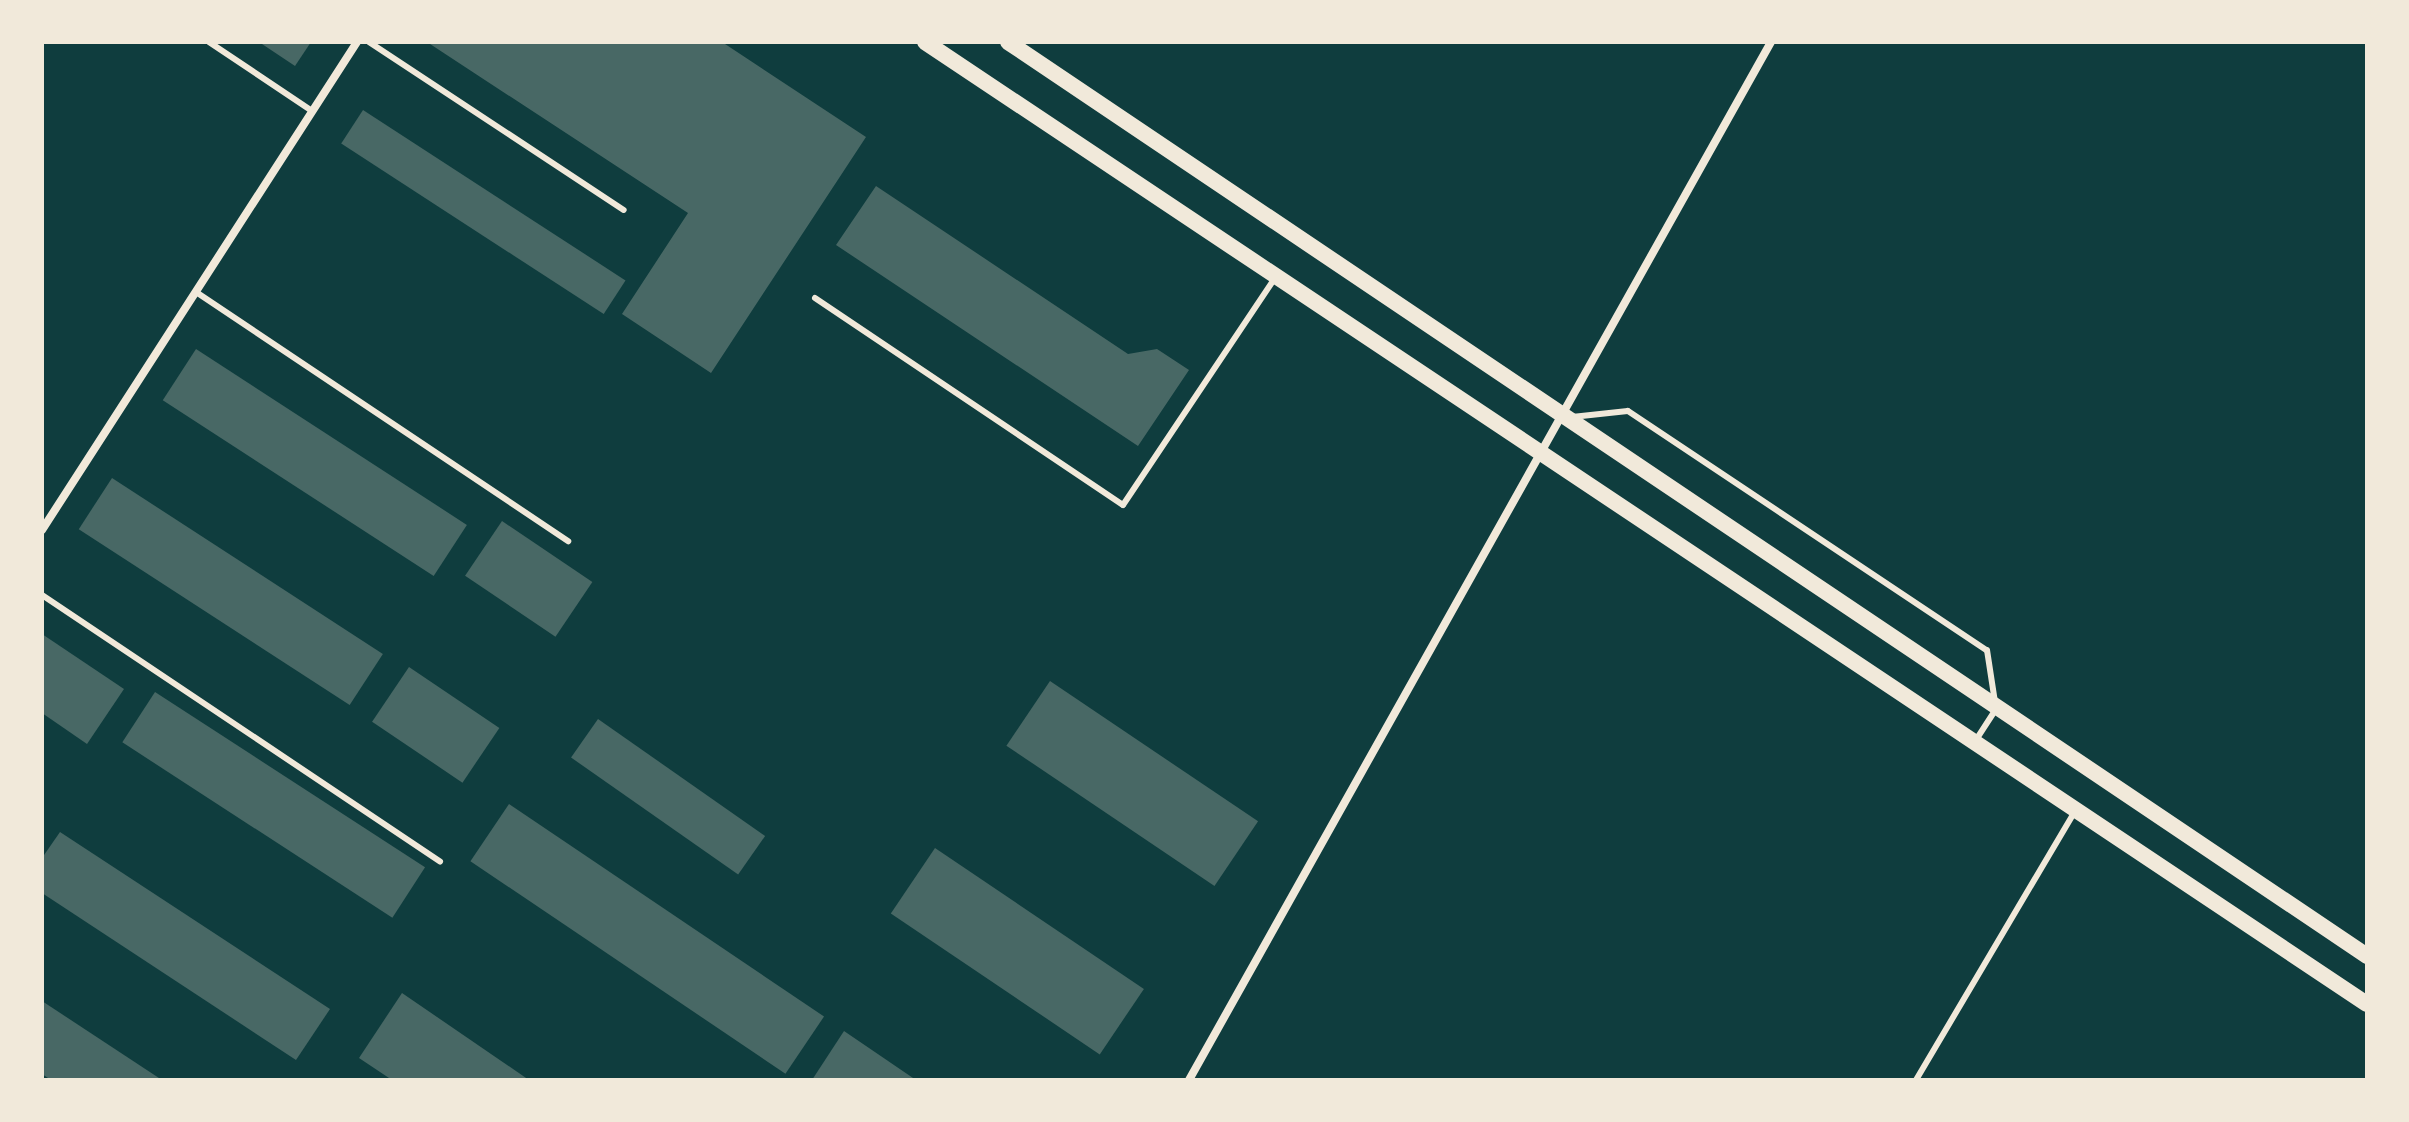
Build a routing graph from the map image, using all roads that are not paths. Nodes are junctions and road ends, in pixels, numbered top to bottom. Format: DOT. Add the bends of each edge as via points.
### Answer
graph roads {
  1 [pos="209,42"];
  2 [pos="357,42"];
  3 [pos="369,42"];
  4 [pos="925,42"];
  5 [pos="1008,42"];
  6 [pos="1771,42"];
  7 [pos="312,111"];
  8 [pos="624,210"];
  9 [pos="1276,278"];
  10 [pos="196,292"];
  11 [pos="815,298"];
  12 [pos="1561,418"];
  13 [pos="1536,452"];
  14 [pos="42,530"];
  15 [pos="568,541"];
  16 [pos="42,595"];
  17 [pos="1996,709"];
  18 [pos="1974,743"];
  19 [pos="2075,810"];
  20 [pos="440,861"];
  21 [pos="2367,956"];
  22 [pos="2367,1004"];
  23 [pos="1189,1080"];
  24 [pos="1916,1080"];
  1 -- 7 [label="lane"];
  2 -- 7 [label="street"];
  3 -- 8 [label="lane"];
  4 -- 9 [label="main road"];
  5 -- 12 [label="main road"];
  6 -- 12 [label="street"];
  7 -- 10 [label="street"];
  9 -- 11 [label="lane" via="1123,505"];
  9 -- 13 [label="main road"];
  10 -- 14 [label="street"];
  10 -- 15 [label="lane"];
  12 -- 13 [label="street"];
  12 -- 17 [label="main road"];
  12 -- 17 [label="lane" via="1628,411 1987,650"];
  13 -- 18 [label="main road"];
  13 -- 23 [label="street"];
  16 -- 20 [label="lane"];
  17 -- 18 [label="lane"];
  17 -- 21 [label="main road"];
  18 -- 19 [label="main road"];
  19 -- 22 [label="main road"];
  19 -- 24 [label="lane"];
}
